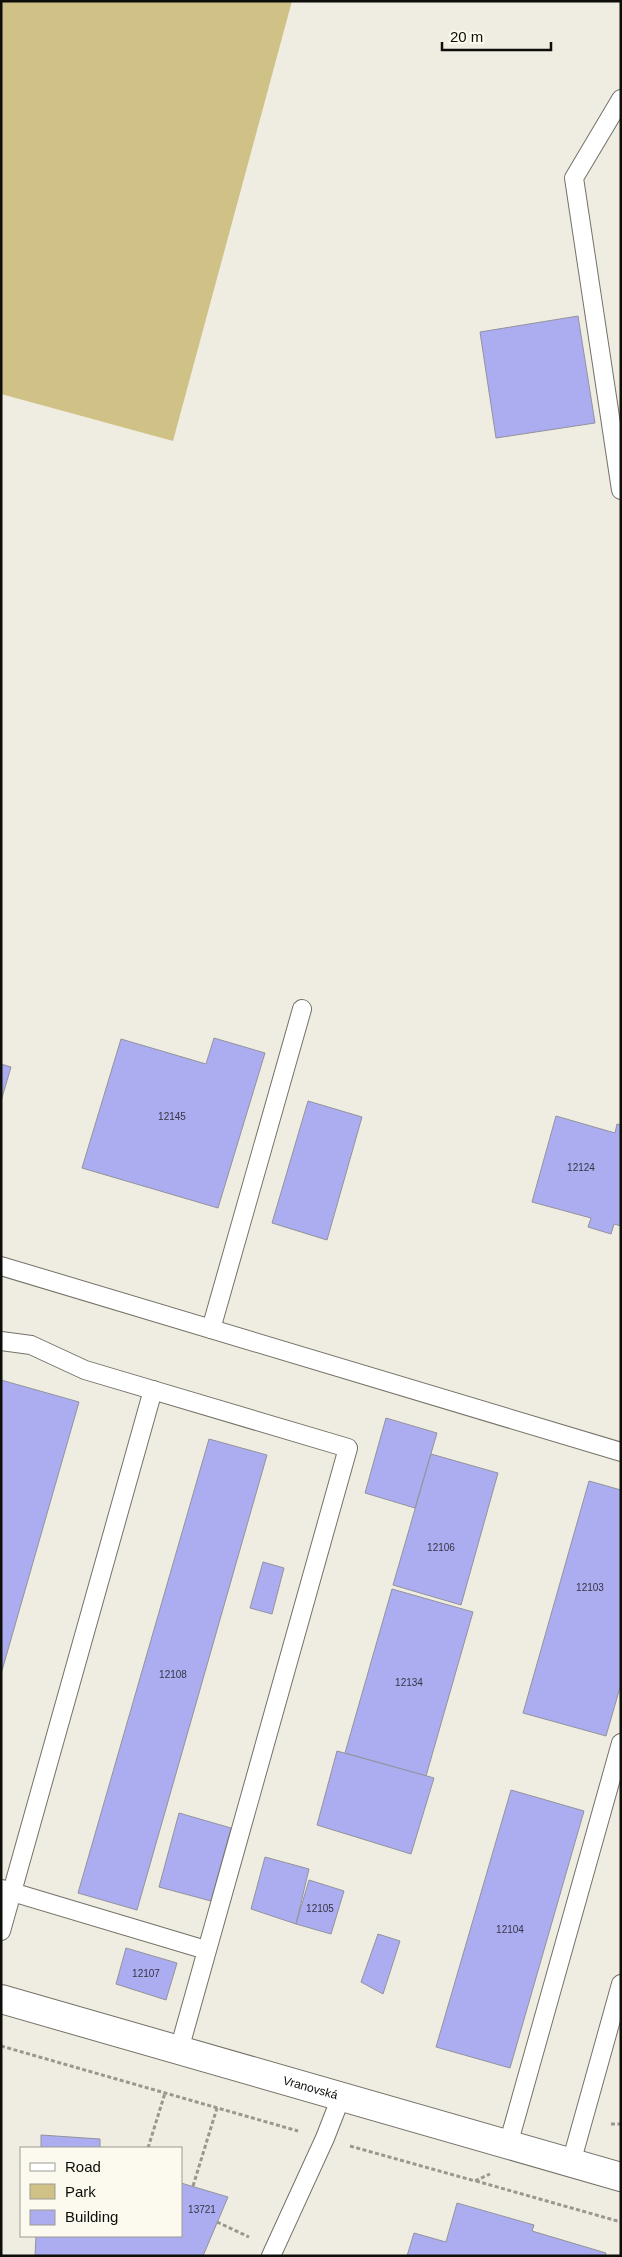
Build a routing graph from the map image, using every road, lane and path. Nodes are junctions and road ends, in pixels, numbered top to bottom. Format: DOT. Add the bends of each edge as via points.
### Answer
graph roads {
  1 [pos="621,99"];
  2 [pos="621,490"];
  3 [pos="302,1009"];
  4 [pos="1,1266"];
  5 [pos="211,1329"];
  6 [pos="1,1341"];
  7 [pos="152,1390"];
  8 [pos="621,1452"];
  9 [pos="621,1743"];
  10 [pos="7,1891"];
  11 [pos="1,1931"];
  12 [pos="206,1950"];
  13 [pos="621,1984"];
  14 [pos="1,1999"];
  15 [pos="179,2050"];
  16 [pos="165,2092"];
  17 [pos="341,2097"];
  18 [pos="217,2108"];
  19 [pos="508,2144"];
  20 [pos="148,2147"];
  21 [pos="571,2163"];
  22 [pos="621,2177"];
  23 [pos="475,2181"];
  24 [pos="193,2186"];
  25 [pos="217,2222"];
  26 [pos="621,2222"];
  27 [pos="273,2252"];
  1 -- 2 [label="lane" via="574,178"];
  3 -- 5 [label="lane"];
  4 -- 5 [label="lane"];
  5 -- 8 [label="lane"];
  6 -- 7 [label="lane" via="31,1345 85,1370"];
  7 -- 10 [label="lane"];
  7 -- 12 [label="lane" via="348,1448"];
  9 -- 19 [label="lane"];
  10 -- 11 [label="lane"];
  10 -- 12 [label="lane"];
  12 -- 15 [label="lane"];
  13 -- 21 [label="lane"];
  14 -- 15 [label="street, Vranovská"];
  15 -- 17 [label="street, Vranovská"];
  16 -- 20 [label="path"];
  17 -- 19 [label="street, Vranovská"];
  17 -- 27 [label="lane"];
  18 -- 24 [label="path"];
  19 -- 21 [label="street, Vranovská"];
  21 -- 22 [label="street, Vranovská"];
  23 -- 26 [label="path"];
  25 -- 27 [label="path"];
}
